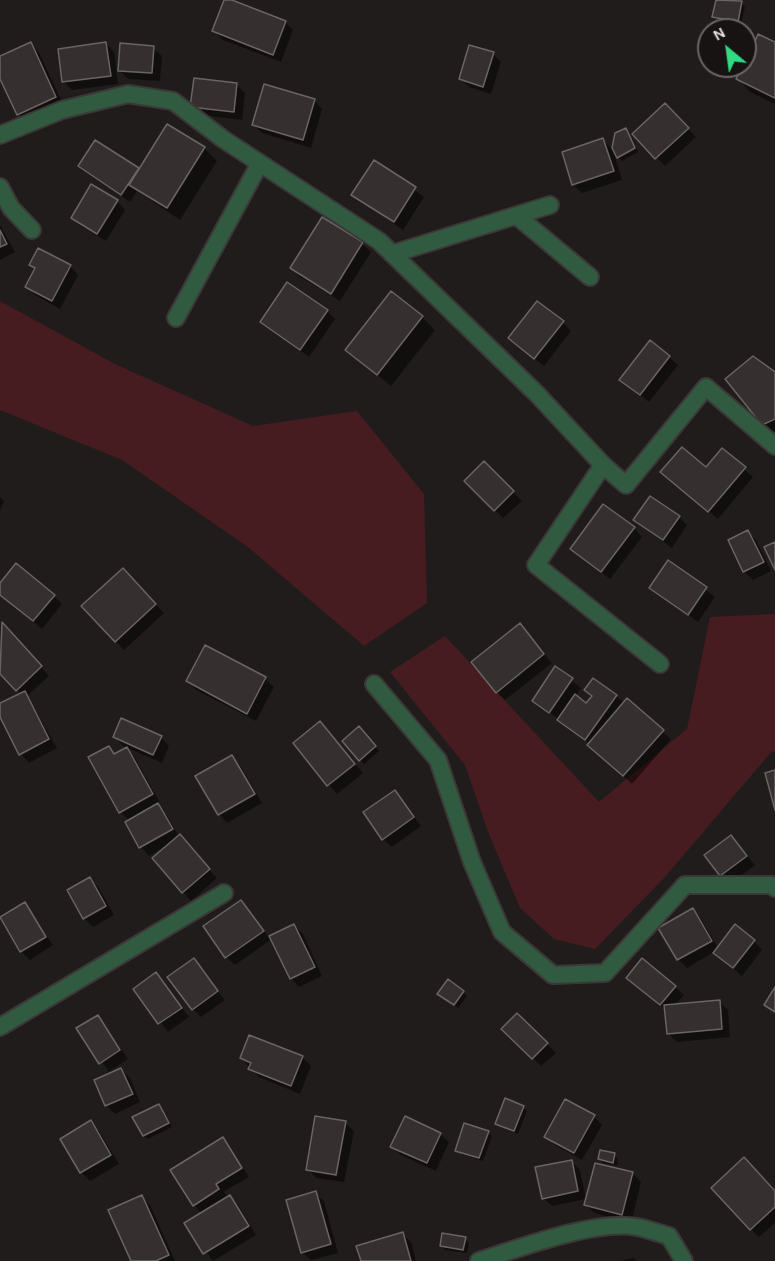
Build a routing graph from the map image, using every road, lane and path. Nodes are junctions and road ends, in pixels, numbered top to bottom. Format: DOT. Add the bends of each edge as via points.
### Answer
graph roads {
  1 [pos="0,135"];
  2 [pos="260,163"];
  3 [pos="0,188"];
  4 [pos="550,205"];
  5 [pos="517,216"];
  6 [pos="32,230"];
  7 [pos="392,254"];
  8 [pos="590,277"];
  9 [pos="176,318"];
  10 [pos="775,446"];
  11 [pos="603,465"];
  12 [pos="660,664"];
  13 [pos="374,684"];
  14 [pos="775,888"];
  15 [pos="224,893"];
  16 [pos="0,1028"];
  17 [pos="479,1261"];
  18 [pos="684,1261"];
  1 -- 2 [label="street" via="62,110 128,94 173,101"];
  2 -- 7 [label="street" via="379,241"];
  2 -- 9 [label="street"];
  3 -- 6 [label="street" via="11,208"];
  4 -- 5 [label="street"];
  5 -- 7 [label="street"];
  5 -- 8 [label="street"];
  7 -- 11 [label="street" via="537,394"];
  10 -- 11 [label="street" via="706,387 626,485"];
  11 -- 12 [label="street" via="536,565"];
  13 -- 14 [label="street" via="438,760 472,862 502,932 553,975 605,973 685,885"];
  15 -- 16 [label="street"];
  17 -- 18 [label="street" via="605,1227 636,1227 669,1236"];
}
